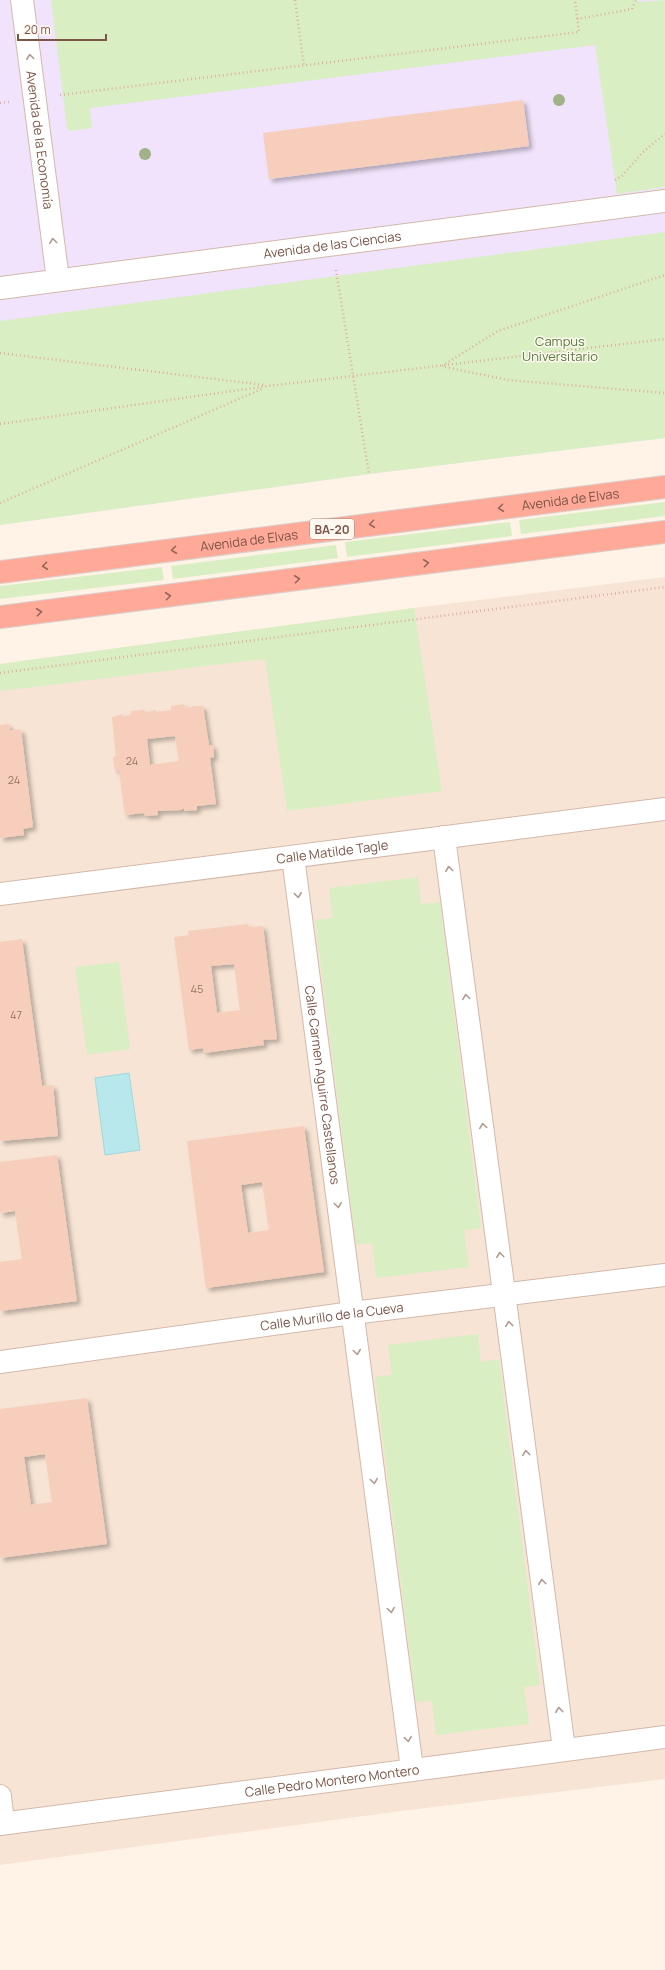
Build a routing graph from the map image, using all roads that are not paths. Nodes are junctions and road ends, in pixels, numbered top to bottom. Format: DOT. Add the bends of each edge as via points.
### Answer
graph roads {
  1 [pos="22,0"];
  2 [pos="665,201"];
  3 [pos="58,280"];
  4 [pos="0,288"];
  5 [pos="665,487"];
  6 [pos="665,532"];
  7 [pos="0,572"];
  8 [pos="0,617"];
  9 [pos="665,809"];
  10 [pos="444,837"];
  11 [pos="292,857"];
  12 [pos="0,894"];
  13 [pos="665,1275"];
  14 [pos="505,1294"];
  15 [pos="352,1313"];
  16 [pos="0,1362"];
  17 [pos="665,1736"];
  18 [pos="564,1749"];
  19 [pos="412,1769"];
  20 [pos="0,1796"];
  21 [pos="2,1823"];
  3 -- 1 [label="street, Avenida de la Economía, one-way"];
  2 -- 3 [label="street, Avenida de las Ciencias"];
  3 -- 4 [label="street, Avenida de las Ciencias"];
  5 -- 7 [label="highway, Avenida de Elvas / BA-20, one-way"];
  8 -- 6 [label="highway, one-way"];
  9 -- 10 [label="street, Calle Matilde Tagle"];
  10 -- 11 [label="street, Calle Matilde Tagle"];
  14 -- 10 [label="street, one-way"];
  11 -- 12 [label="street, Calle Matilde Tagle"];
  11 -- 15 [label="street, Calle Carmen Aguirre Castellanos, one-way"];
  13 -- 14 [label="street, Calle Murillo de la Cueva"];
  14 -- 15 [label="street, Calle Murillo de la Cueva"];
  18 -- 14 [label="street, one-way"];
  15 -- 16 [label="street, Calle Murillo de la Cueva"];
  15 -- 19 [label="street, Calle Carmen Aguirre Castellanos, one-way"];
  17 -- 18 [label="street, Calle Pedro Montero Montero"];
  18 -- 19 [label="street, Calle Pedro Montero Montero"];
  19 -- 21 [label="street, Calle Pedro Montero Montero"];
  20 -- 21 [label="street"];
}
